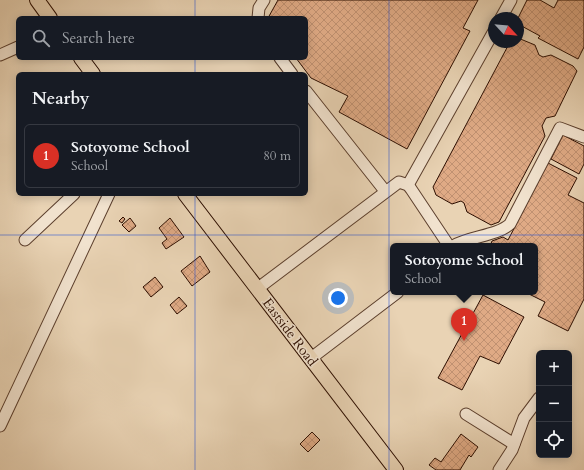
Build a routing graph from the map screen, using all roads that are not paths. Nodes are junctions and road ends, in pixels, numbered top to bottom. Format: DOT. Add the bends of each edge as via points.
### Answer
graph roads {
  1 [pos="37,0"];
  2 [pos="264,0"];
  3 [pos="511,0"];
  4 [pos="504,12"];
  5 [pos="49,16"];
  6 [pos="258,16"];
  7 [pos="488,41"];
  8 [pos="16,48"];
  9 [pos="0,55"];
  10 [pos="82,60"];
  11 [pos="282,60"];
  12 [pos="92,72"];
  13 [pos="290,72"];
  14 [pos="308,95"];
  15 [pos="584,137"];
  16 [pos="408,185"];
  17 [pos="385,191"];
  18 [pos="72,196"];
  19 [pos="108,196"];
  20 [pos="187,196"];
  21 [pos="25,240"];
  22 [pos="447,243"];
  23 [pos="459,243"];
  24 [pos="257,289"];
  25 [pos="394,295"];
  26 [pos="310,359"];
  27 [pos="536,402"];
  28 [pos="466,414"];
  29 [pos="0,426"];
  30 [pos="514,444"];
  31 [pos="396,470"];
  32 [pos="499,470"];
  1 -- 5 [label="main road"];
  2 -- 6 [label="street"];
  3 -- 4 [label="street"];
  7 -- 16 [label="street"];
  8 -- 9 [label="street"];
  10 -- 12 [label="main road"];
  11 -- 13 [label="street"];
  14 -- 17 [label="street"];
  15 -- 23 [label="street" via="560,128 510,224 504,229"];
  16 -- 17 [label="street" via="399,182"];
  16 -- 22 [label="street"];
  17 -- 24 [label="street"];
  18 -- 21 [label="street"];
  19 -- 29 [label="street"];
  20 -- 24 [label="main road, Eastside Road"];
  24 -- 26 [label="main road, Eastside Road"];
  25 -- 26 [label="street"];
  26 -- 31 [label="main road, Eastside Road"];
  27 -- 30 [label="street" via="524,418"];
  28 -- 30 [label="street"];
  30 -- 32 [label="street"];
}
